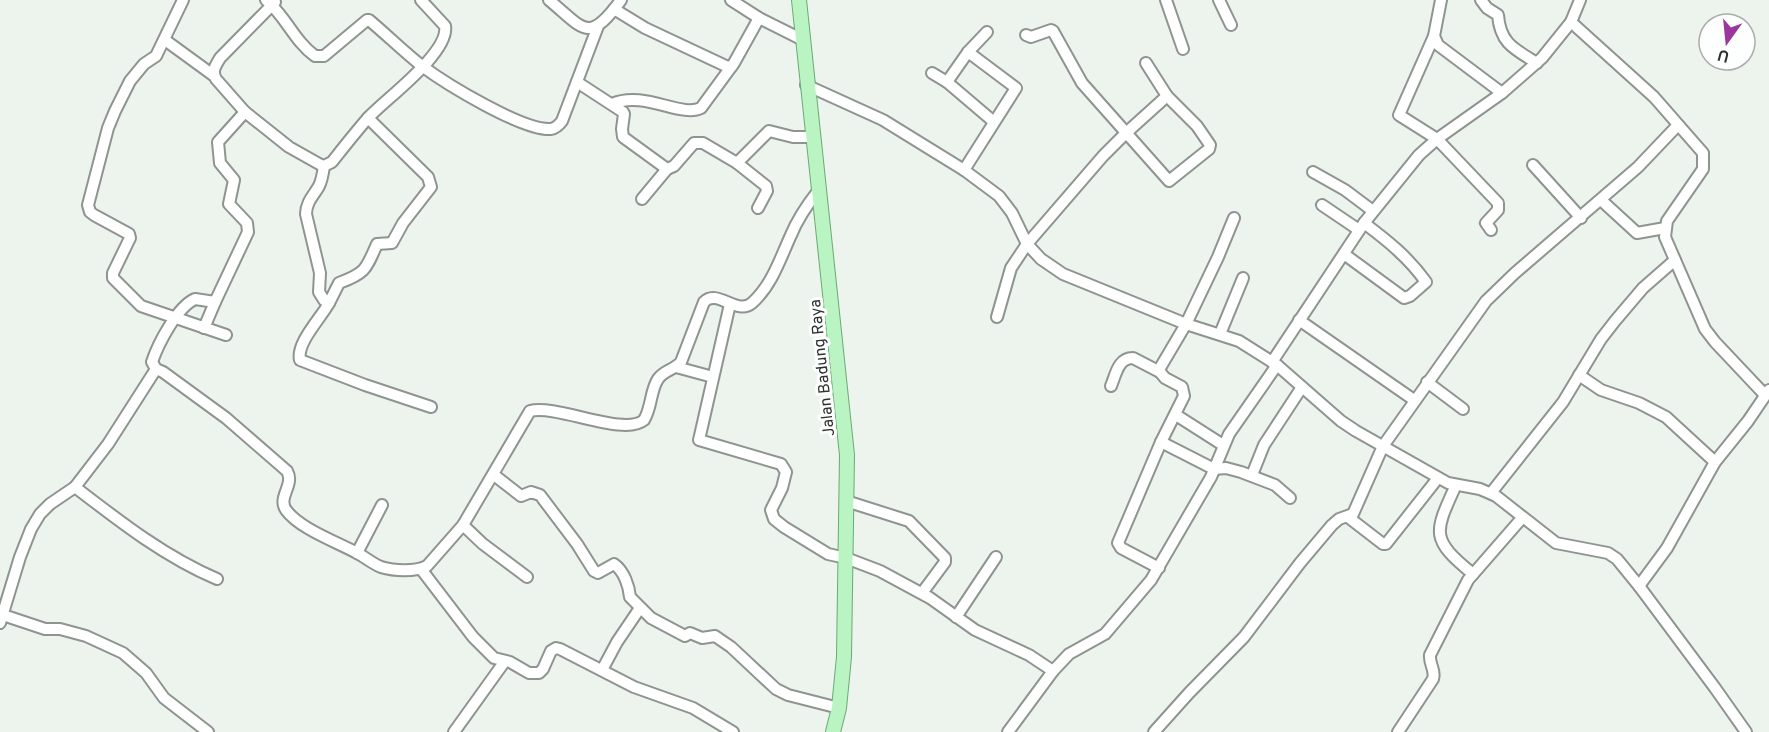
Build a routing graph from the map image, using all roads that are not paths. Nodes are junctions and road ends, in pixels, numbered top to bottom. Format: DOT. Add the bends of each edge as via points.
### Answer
graph roads {
  1 [pos="183,0"];
  2 [pos="421,0"];
  3 [pos="549,0"];
  4 [pos="731,0"];
  5 [pos="799,0"];
  6 [pos="1166,0"];
  7 [pos="1220,0"];
  8 [pos="1441,0"];
  9 [pos="1481,0"];
  10 [pos="1580,0"];
  11 [pos="272,2"];
  12 [pos="617,5"];
  13 [pos="759,18"];
  14 [pos="1571,22"];
  15 [pos="598,26"];
  16 [pos="1231,26"];
  17 [pos="987,33"];
  18 [pos="1026,35"];
  19 [pos="1434,36"];
  20 [pos="165,40"];
  21 [pos="802,40"];
  22 [pos="1184,49"];
  23 [pos="968,52"];
  24 [pos="1146,63"];
  25 [pos="1536,63"];
  26 [pos="732,66"];
  27 [pos="423,67"];
  28 [pos="932,73"];
  29 [pos="213,75"];
  30 [pos="577,82"];
  31 [pos="947,82"];
  32 [pos="806,85"];
  33 [pos="1502,93"];
  34 [pos="1167,96"];
  35 [pos="612,104"];
  36 [pos="245,112"];
  37 [pos="368,118"];
  38 [pos="994,122"];
  39 [pos="1678,125"];
  40 [pos="1126,133"];
  41 [pos="812,137"];
  42 [pos="1437,138"];
  43 [pos="737,162"];
  44 [pos="1533,165"];
  45 [pos="324,166"];
  46 [pos="667,169"];
  47 [pos="964,170"];
  48 [pos="1313,172"];
  49 [pos="818,191"];
  50 [pos="642,199"];
  51 [pos="1601,200"];
  52 [pos="1322,205"];
  53 [pos="758,208"];
  54 [pos="1373,211"];
  55 [pos="1234,218"];
  56 [pos="1581,218"];
  57 [pos="1362,227"];
  58 [pos="1665,228"];
  59 [pos="1491,230"];
  60 [pos="1027,244"];
  61 [pos="1344,254"];
  62 [pos="1675,260"];
  63 [pos="1243,278"];
  64 [pos="215,302"];
  65 [pos="329,303"];
  66 [pos="730,304"];
  67 [pos="176,317"];
  68 [pos="997,317"];
  69 [pos="1299,320"];
  70 [pos="1186,324"];
  71 [pos="204,328"];
  72 [pos="1221,334"];
  73 [pos="226,335"];
  74 [pos="1274,364"];
  75 [pos="676,368"];
  76 [pos="156,369"];
  77 [pos="1160,372"];
  78 [pos="1579,375"];
  79 [pos="713,377"];
  80 [pos="1427,382"];
  81 [pos="1111,386"];
  82 [pos="1302,387"];
  83 [pos="1767,393"];
  84 [pos="1414,400"];
  85 [pos="431,407"];
  86 [pos="1464,409"];
  87 [pos="1176,415"];
  88 [pos="1161,442"];
  89 [pos="1223,445"];
  90 [pos="1383,446"];
  91 [pos="1715,462"];
  92 [pos="1214,469"];
  93 [pos="494,475"];
  94 [pos="1252,476"];
  95 [pos="1438,478"];
  96 [pos="1456,485"];
  97 [pos="75,487"];
  98 [pos="1491,493"];
  99 [pos="1290,498"];
  100 [pos="846,501"];
  101 [pos="382,505"];
  102 [pos="1348,517"];
  103 [pos="1522,518"];
  104 [pos="463,525"];
  105 [pos="357,553"];
  106 [pos="996,557"];
  107 [pos="846,558"];
  108 [pos="1159,568"];
  109 [pos="421,569"];
  110 [pos="1473,574"];
  111 [pos="527,577"];
  112 [pos="217,579"];
  113 [pos="1639,586"];
  114 [pos="922,593"];
  115 [pos="640,608"];
  116 [pos="956,617"];
  117 [pos="2,619"];
  118 [pos="505,661"];
  119 [pos="602,670"];
  120 [pos="1053,671"];
  121 [pos="839,708"];
  122 [pos="208,732"];
  123 [pos="454,732"];
  124 [pos="733,732"];
  125 [pos="833,732"];
  126 [pos="1008,732"];
  127 [pos="1154,732"];
  128 [pos="1398,732"];
  129 [pos="1746,732"];
  1 -- 20 [label="street"];
  2 -- 27 [label="street" via="446,32"];
  3 -- 15 [label="street" via="583,29"];
  4 -- 13 [label="street"];
  5 -- 21 [label="main road, Jalan Badung Raya"];
  6 -- 22 [label="street"];
  7 -- 16 [label="street"];
  8 -- 19 [label="street"];
  9 -- 25 [label="street" via="1497,15 1511,48"];
  10 -- 14 [label="street"];
  11 -- 27 [label="street" via="287,27 315,56 324,56 369,20"];
  11 -- 29 [label="street" via="220,58"];
  12 -- 15 [label="street"];
  12 -- 26 [label="street" via="645,28"];
  13 -- 21 [label="street"];
  13 -- 26 [label="street"];
  14 -- 25 [label="street"];
  14 -- 39 [label="street" via="1654,97"];
  15 -- 30 [label="street"];
  17 -- 23 [label="street"];
  18 -- 40 [label="street" via="1053,31 1082,83"];
  19 -- 33 [label="street" via="1440,47"];
  19 -- 42 [label="street" via="1398,113"];
  20 -- 29 [label="street"];
  20 -- 67 [label="street" via="156,56 130,81 115,111 88,205 94,215 129,234 113,278 136,303"];
  21 -- 32 [label="main road, Jalan Badung Raya"];
  23 -- 31 [label="street"];
  23 -- 38 [label="street" via="1016,88"];
  24 -- 34 [label="street"];
  25 -- 33 [label="street"];
  26 -- 35 [label="street" via="696,111 633,99"];
  27 -- 30 [label="street" via="498,113 531,127 551,129 562,121"];
  27 -- 37 [label="street"];
  28 -- 31 [label="street"];
  29 -- 36 [label="street"];
  30 -- 35 [label="street"];
  31 -- 38 [label="street"];
  32 -- 41 [label="main road, Jalan Badung Raya"];
  32 -- 47 [label="street" via="883,120"];
  33 -- 42 [label="street"];
  34 -- 40 [label="street"];
  34 -- 40 [label="street" via="1210,142 1209,149 1169,181"];
  35 -- 46 [label="street" via="624,114 623,137"];
  36 -- 45 [label="street" via="289,147"];
  36 -- 64 [label="street" via="218,142 220,163 234,178 229,204 240,213 248,232"];
  37 -- 45 [label="street" via="332,162"];
  37 -- 65 [label="street" via="428,177 431,187 392,243 377,244 367,267 356,277 339,283"];
  38 -- 47 [label="street"];
  39 -- 51 [label="street"];
  39 -- 58 [label="street" via="1703,153 1703,169"];
  40 -- 60 [label="street"];
  41 -- 43 [label="street" via="769,131"];
  41 -- 49 [label="main road, Jalan Badung Raya"];
  42 -- 54 [label="street"];
  42 -- 59 [label="street" via="1498,203 1498,210 1486,223"];
  43 -- 46 [label="street" via="699,142"];
  43 -- 53 [label="street" via="766,186"];
  44 -- 56 [label="street"];
  45 -- 65 [label="street" via="306,214 320,273 320,292"];
  46 -- 50 [label="street"];
  47 -- 60 [label="street" via="1007,205"];
  48 -- 54 [label="street"];
  49 -- 66 [label="street" via="804,208 770,280 748,306"];
  49 -- 100 [label="main road, Jalan Badung Raya" via="847,455"];
  51 -- 56 [label="street"];
  51 -- 58 [label="street" via="1636,233"];
  52 -- 57 [label="street"];
  54 -- 57 [label="street"];
  55 -- 70 [label="street"];
  56 -- 80 [label="street" via="1486,301"];
  57 -- 61 [label="street"];
  57 -- 61 [label="street" via="1389,241 1426,282 1404,298"];
  58 -- 62 [label="street"];
  60 -- 68 [label="street" via="1011,268"];
  60 -- 70 [label="street" via="1063,274"];
  61 -- 69 [label="street"];
  62 -- 78 [label="street" via="1643,288 1615,321"];
  62 -- 83 [label="street" via="1706,329"];
  63 -- 72 [label="street"];
  64 -- 67 [label="street" via="195,299"];
  64 -- 71 [label="street"];
  65 -- 85 [label="street" via="302,345 300,360"];
  66 -- 75 [label="street" via="707,298"];
  66 -- 79 [label="street"];
  67 -- 71 [label="street"];
  67 -- 76 [label="street" via="155,354 152,362"];
  69 -- 74 [label="street"];
  69 -- 84 [label="street"];
  70 -- 72 [label="street"];
  70 -- 77 [label="street"];
  71 -- 73 [label="street"];
  72 -- 74 [label="street" via="1250,346"];
  74 -- 82 [label="street"];
  74 -- 89 [label="street"];
  75 -- 79 [label="street"];
  75 -- 93 [label="street" via="658,378 647,416 640,423 530,411"];
  76 -- 97 [label="street"];
  76 -- 105 [label="street" via="226,418 287,471 290,481 283,500 291,515"];
  77 -- 81 [label="street" via="1129,357 1120,363"];
  77 -- 87 [label="street" via="1184,389"];
  78 -- 91 [label="street" via="1601,390 1666,417"];
  78 -- 98 [label="street" via="1563,402"];
  79 -- 107 [label="street" via="699,440 781,464 786,472 771,510 774,519 828,554"];
  80 -- 84 [label="street"];
  80 -- 86 [label="street"];
  82 -- 90 [label="street" via="1341,421"];
  82 -- 94 [label="street" via="1264,445"];
  83 -- 91 [label="street"];
  84 -- 90 [label="street"];
  87 -- 88 [label="street"];
  87 -- 89 [label="street"];
  88 -- 92 [label="street"];
  88 -- 108 [label="street" via="1118,543"];
  89 -- 92 [label="street"];
  90 -- 95 [label="street"];
  90 -- 102 [label="street" via="1357,507"];
  91 -- 113 [label="street" via="1668,548"];
  92 -- 94 [label="street" via="1226,468"];
  92 -- 108 [label="street"];
  93 -- 104 [label="street"];
  93 -- 115 [label="street" via="521,496 531,492 540,495 594,571 598,573 614,564 618,567 630,588 630,597"];
  94 -- 99 [label="street" via="1275,485"];
  95 -- 96 [label="street"];
  95 -- 102 [label="street" via="1386,544"];
  96 -- 98 [label="street"];
  96 -- 110 [label="street" via="1444,512 1440,540"];
  97 -- 112 [label="street" via="148,541"];
  97 -- 117 [label="street" via="40,514 20,557"];
  98 -- 103 [label="street"];
  100 -- 107 [label="main road, Jalan Badung Raya"];
  100 -- 114 [label="street" via="909,521 945,558"];
  101 -- 105 [label="street"];
  102 -- 127 [label="street" via="1332,525 1244,637"];
  103 -- 110 [label="street"];
  103 -- 113 [label="street" via="1556,543 1608,553"];
  104 -- 109 [label="street"];
  104 -- 111 [label="street"];
  105 -- 109 [label="street" via="381,567"];
  106 -- 116 [label="street"];
  107 -- 114 [label="street"];
  107 -- 121 [label="main road, Jalan Badung Raya"];
  108 -- 120 [label="street" via="1105,634 1069,654"];
  109 -- 118 [label="street" via="489,655"];
  110 -- 128 [label="street" via="1430,655 1433,679"];
  113 -- 129 [label="street"];
  114 -- 116 [label="street"];
  115 -- 119 [label="street"];
  115 -- 121 [label="street" via="685,636 715,636 776,689"];
  116 -- 120 [label="street"];
  117 -- 122 [label="street" via="86,636 123,653 150,678 164,698"];
  118 -- 119 [label="street" via="529,673 538,673 556,648"];
  118 -- 123 [label="street"];
  119 -- 124 [label="street" via="640,690 693,708"];
  120 -- 126 [label="street"];
  121 -- 125 [label="main road, Jalan Badung Raya"];
}
